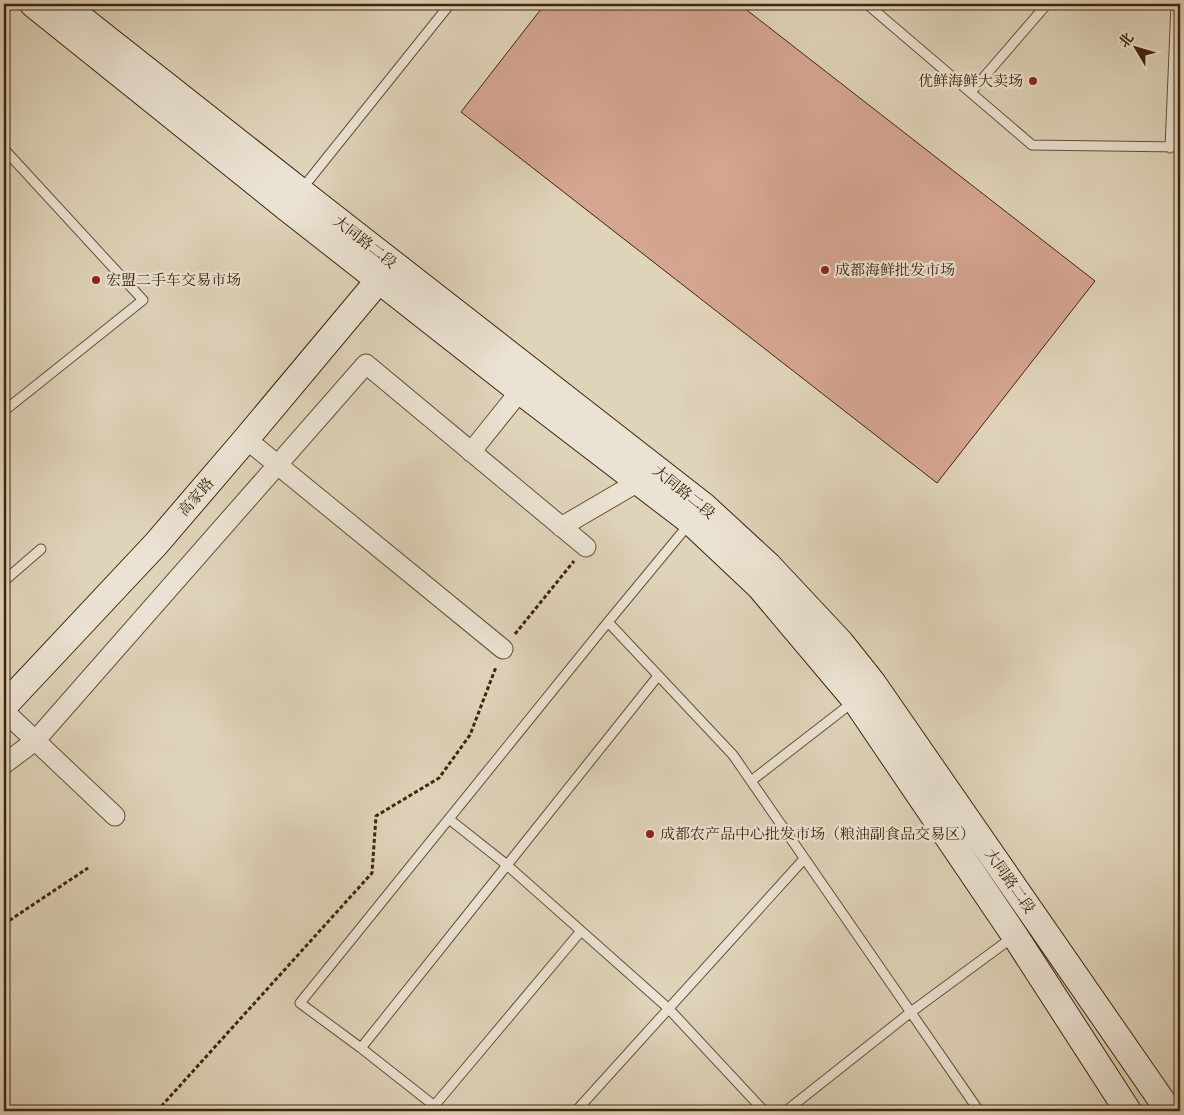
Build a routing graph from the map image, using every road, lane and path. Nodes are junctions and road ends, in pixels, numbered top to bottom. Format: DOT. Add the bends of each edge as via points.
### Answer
graph roads {
  1 [pos="33,4"];
  2 [pos="63,4"];
  3 [pos="450,4"];
  4 [pos="868,4"];
  5 [pos="1047,4"];
  6 [pos="1176,4"];
  7 [pos="971,92"];
  8 [pos="1170,148"];
  9 [pos="1180,148"];
  10 [pos="4,149"];
  11 [pos="294,199"];
  12 [pos="379,280"];
  13 [pos="520,391"];
  14 [pos="4,411"];
  15 [pos="246,439"];
  16 [pos="471,452"];
  17 [pos="278,465"];
  18 [pos="638,482"];
  19 [pos="691,522"];
  20 [pos="561,527"];
  21 [pos="586,547"];
  22 [pos="41,549"];
  23 [pos="4,581"];
  24 [pos="608,622"];
  25 [pos="502,649"];
  26 [pos="658,676"];
  27 [pos="855,700"];
  28 [pos="4,706"];
  29 [pos="4,711"];
  30 [pos="35,741"];
  31 [pos="4,764"];
  32 [pos="751,781"];
  33 [pos="115,816"];
  34 [pos="449,819"];
  35 [pos="804,858"];
  36 [pos="507,865"];
  37 [pos="88,868"];
  38 [pos="4,924"];
  39 [pos="581,931"];
  40 [pos="1015,936"];
  41 [pos="668,1008"];
  42 [pos="911,1012"];
  43 [pos="361,1048"];
  44 [pos="438,1108"];
  45 [pos="157,1111"];
  46 [pos="576,1111"];
  47 [pos="764,1111"];
  48 [pos="786,1111"];
  49 [pos="979,1111"];
  50 [pos="1128,1111"];
  51 [pos="1169,1111"];
  1 -- 11 [label="street, 大同路二段"];
  2 -- 11 [label="street, 大同路二段"];
  3 -- 11 [label="lane"];
  4 -- 7 [label="lane"];
  5 -- 7 [label="lane"];
  6 -- 8 [label="lane"];
  7 -- 8 [label="lane" via="1032,145"];
  8 -- 9 [label="lane"];
  10 -- 14 [label="lane" via="143,300"];
  11 -- 12 [label="street, 大同路二段"];
  11 -- 51 [label="street, 大同路二段" via="704,506 774,572 841,643 872,682"];
  12 -- 13 [label="street, 大同路二段"];
  12 -- 15 [label="street, 高家路"];
  13 -- 16 [label="street"];
  13 -- 18 [label="street, 大同路二段"];
  15 -- 17 [label="street"];
  15 -- 28 [label="street, 高家路" via="156,544"];
  16 -- 17 [label="street" via="366,364"];
  16 -- 20 [label="street"];
  17 -- 25 [label="street"];
  17 -- 30 [label="street"];
  18 -- 19 [label="street, 大同路二段"];
  18 -- 20 [label="street"];
  19 -- 24 [label="lane"];
  19 -- 27 [label="street, 大同路二段" via="759,586"];
  20 -- 21 [label="street"];
  21 -- 25 [label="path"];
  22 -- 23 [label="lane"];
  24 -- 26 [label="lane"];
  24 -- 34 [label="lane"];
  25 -- 45 [label="path" via="470,736 438,778 376,816 372,873"];
  26 -- 32 [label="lane" via="733,755"];
  26 -- 36 [label="lane"];
  27 -- 32 [label="lane"];
  27 -- 40 [label="street, 大同路二段"];
  29 -- 30 [label="street"];
  30 -- 31 [label="street"];
  30 -- 33 [label="street"];
  32 -- 35 [label="lane"];
  34 -- 36 [label="lane"];
  34 -- 43 [label="lane" via="300,1003"];
  35 -- 41 [label="lane"];
  35 -- 42 [label="lane"];
  36 -- 39 [label="lane"];
  36 -- 43 [label="lane"];
  37 -- 38 [label="path"];
  39 -- 41 [label="lane"];
  39 -- 44 [label="lane"];
  40 -- 42 [label="lane"];
  40 -- 50 [label="street, 大同路二段"];
  41 -- 46 [label="lane"];
  41 -- 47 [label="lane"];
  42 -- 48 [label="lane"];
  42 -- 49 [label="lane"];
  43 -- 44 [label="lane"];
}
